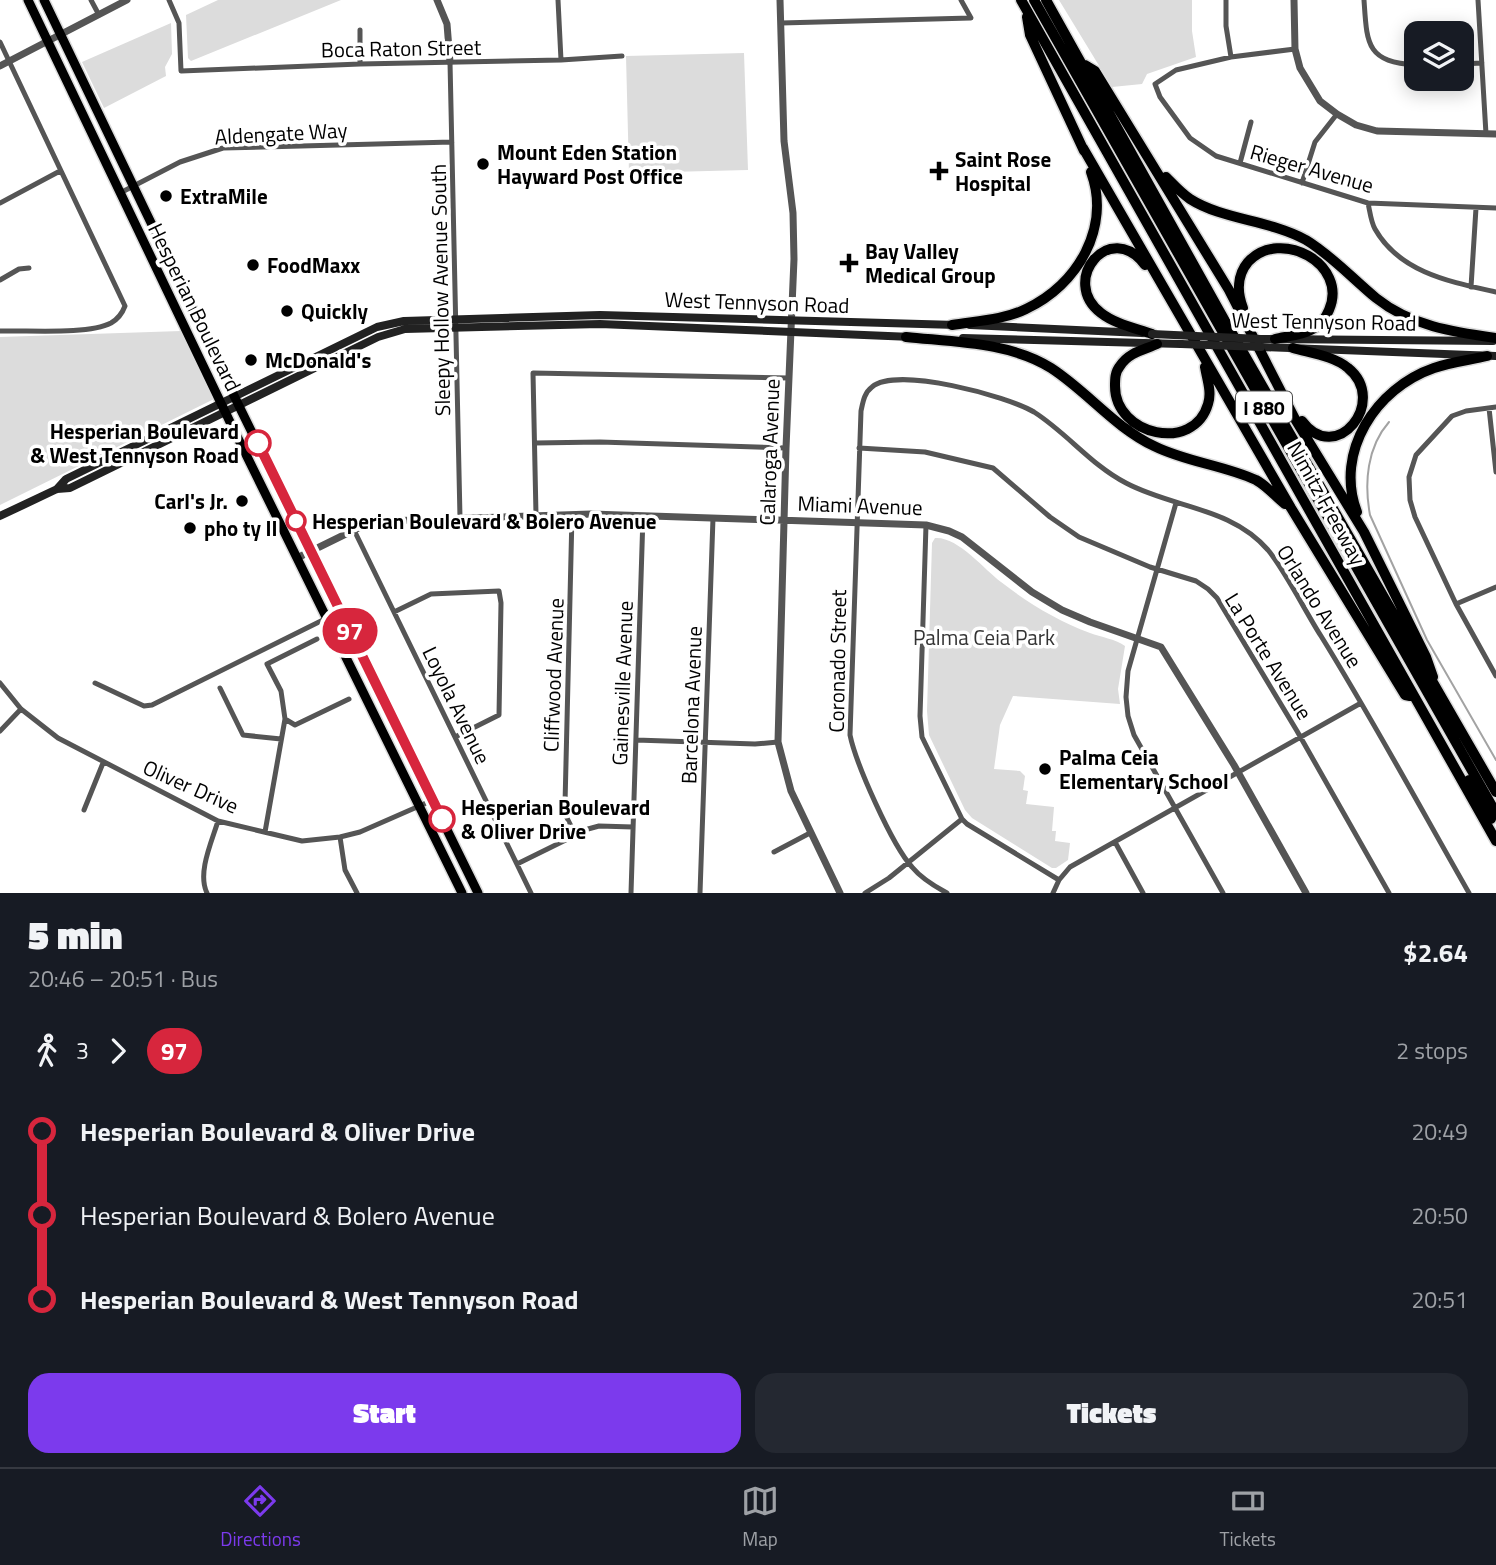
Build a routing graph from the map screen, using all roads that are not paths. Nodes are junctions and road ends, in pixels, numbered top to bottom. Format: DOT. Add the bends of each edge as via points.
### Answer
graph roads {
  1 [pos="28,0"];
  2 [pos="44,0"];
  3 [pos="91,0"];
  4 [pos="127,0"];
  5 [pos="169,0"];
  6 [pos="437,0"];
  7 [pos="558,0"];
  8 [pos="780,0"];
  9 [pos="961,0"];
  10 [pos="1046,0"];
  11 [pos="1226,0"];
  12 [pos="1294,0"];
  13 [pos="1364,0"];
  14 [pos="1478,0"];
  15 [pos="1026,2"];
  16 [pos="99,15"];
  17 [pos="781,23"];
  18 [pos="360,30"];
  19 [pos="60,34"];
  20 [pos="49,40"];
  21 [pos="0,42"];
  22 [pos="1295,49"];
  23 [pos="622,56"];
  24 [pos="1231,57"];
  25 [pos="561,60"];
  26 [pos="10,61"];
  27 [pos="450,62"];
  28 [pos="1082,63"];
  29 [pos="1474,63"];
  30 [pos="1482,63"];
  31 [pos="360,64"];
  32 [pos="1404,64"];
  33 [pos="0,65"];
  34 [pos="1337,114"];
  35 [pos="1251,122"];
  36 [pos="1486,134"];
  37 [pos="1496,134"];
  38 [pos="452,142"];
  39 [pos="1083,148"];
  40 [pos="1240,163"];
  41 [pos="1154,164"];
  42 [pos="60,171"];
  43 [pos="1302,183"];
  44 [pos="133,186"];
  45 [pos="120,193"];
  46 [pos="0,203"];
  47 [pos="1368,203"];
  48 [pos="1476,208"];
  49 [pos="1496,208"];
  50 [pos="29,268"];
  51 [pos="0,279"];
  52 [pos="1471,287"];
  53 [pos="1496,292"];
  54 [pos="1170,299"];
  55 [pos="791,320"];
  56 [pos="456,323"];
  57 [pos="952,325"];
  58 [pos="0,331"];
  59 [pos="790,332"];
  60 [pos="906,337"];
  61 [pos="1154,339"];
  62 [pos="1275,339"];
  63 [pos="1496,339"];
  64 [pos="1259,341"];
  65 [pos="1293,348"];
  66 [pos="1491,356"];
  67 [pos="1204,359"];
  68 [pos="789,378"];
  69 [pos="1280,392"];
  70 [pos="235,396"];
  71 [pos="864,398"];
  72 [pos="221,402"];
  73 [pos="239,406"];
  74 [pos="1493,407"];
  75 [pos="226,412"];
  76 [pos="535,443"];
  77 [pos="786,448"];
  78 [pos="859,448"];
  79 [pos="1496,472"];
  80 [pos="57,488"];
  81 [pos="1176,503"];
  82 [pos="1291,508"];
  83 [pos="536,515"];
  84 [pos="572,515"];
  85 [pos="0,516"];
  86 [pos="643,516"];
  87 [pos="460,518"];
  88 [pos="713,518"];
  89 [pos="784,520"];
  90 [pos="857,523"];
  91 [pos="926,525"];
  92 [pos="354,530"];
  93 [pos="1364,532"];
  94 [pos="311,551"];
  95 [pos="297,558"];
  96 [pos="1157,569"];
  97 [pos="1496,587"];
  98 [pos="1456,604"];
  99 [pos="394,612"];
  100 [pos="327,618"];
  101 [pos="1136,638"];
  102 [pos="317,639"];
  103 [pos="1393,660"];
  104 [pos="1496,676"];
  105 [pos="0,683"];
  106 [pos="95,683"];
  107 [pos="220,688"];
  108 [pos="1415,698"];
  109 [pos="349,699"];
  110 [pos="1440,699"];
  111 [pos="1361,703"];
  112 [pos="21,709"];
  113 [pos="285,719"];
  114 [pos="0,732"];
  115 [pos="455,737"];
  116 [pos="1300,737"];
  117 [pos="281,738"];
  118 [pos="636,740"];
  119 [pos="778,742"];
  120 [pos="705,743"];
  121 [pos="103,763"];
  122 [pos="1237,771"];
  123 [pos="1496,792"];
  124 [pos="433,800"];
  125 [pos="420,806"];
  126 [pos="1174,808"];
  127 [pos="84,810"];
  128 [pos="1496,813"];
  129 [pos="962,819"];
  130 [pos="218,821"];
  131 [pos="633,827"];
  132 [pos="1496,828"];
  133 [pos="265,832"];
  134 [pos="575,834"];
  135 [pos="810,834"];
  136 [pos="340,837"];
  137 [pos="1496,841"];
  138 [pos="1115,842"];
  139 [pos="774,852"];
  140 [pos="908,863"];
  141 [pos="517,864"];
  142 [pos="1059,880"];
  143 [pos="206,893"];
  144 [pos="357,893"];
  145 [pos="462,893"];
  146 [pos="478,893"];
  147 [pos="531,893"];
  148 [pos="631,893"];
  149 [pos="700,893"];
  150 [pos="841,893"];
  151 [pos="865,893"];
  152 [pos="947,893"];
  153 [pos="1054,893"];
  154 [pos="1143,893"];
  155 [pos="1223,893"];
  156 [pos="1306,893"];
  157 [pos="1389,893"];
  158 [pos="1469,893"];
  1 -- 20 [label="main road, Hesperian Boulevard"];
  2 -- 19 [label="main road, Hesperian Boulevard"];
  3 -- 16 [label="street"];
  4 -- 16 [label="street"];
  5 -- 31 [label="street, Boca Raton Street" via="179,23 181,71"];
  6 -- 27 [label="street" via="447,24"];
  7 -- 25 [label="street"];
  8 -- 17 [label="street, Calaroga Avenue"];
  9 -- 17 [label="street" via="971,18"];
  10 -- 28 [label="highway, Nimitz Freeway / I 880"];
  11 -- 24 [label="street"];
  12 -- 22 [label="street"];
  13 -- 32 [label="street" via="1368,45 1376,54"];
  14 -- 30 [label="street"];
  15 -- 39 [label="highway" via="1030,35"];
  15 -- 103 [label="highway, Nimitz Freeway / I 880"];
  15 -- 128 [label="highway, I 880"];
  16 -- 19 [label="street"];
  17 -- 55 [label="street, Calaroga Avenue" via="785,158 794,237"];
  18 -- 31 [label="street"];
  19 -- 20 [label="street"];
  19 -- 44 [label="main road, Hesperian Boulevard"];
  20 -- 26 [label="street"];
  20 -- 45 [label="main road, Hesperian Boulevard"];
  21 -- 26 [label="street"];
  22 -- 24 [label="street"];
  22 -- 34 [label="street" via="1309,84 1320,101"];
  23 -- 25 [label="street, Boca Raton Street"];
  24 -- 40 [label="street, Rieger Avenue" via="1177,70 1155,84 1190,138 1216,156"];
  25 -- 27 [label="street, Boca Raton Street"];
  26 -- 33 [label="street"];
  26 -- 42 [label="street"];
  27 -- 31 [label="street, Boca Raton Street"];
  27 -- 38 [label="street, Sleepy Hollow Avenue South"];
  28 -- 41 [label="highway" via="1095,71"];
  28 -- 110 [label="highway, Nimitz Freeway / I 880"];
  29 -- 30 [label="street"];
  30 -- 36 [label="street"];
  34 -- 36 [label="street" via="1377,131"];
  34 -- 43 [label="street" via="1315,142"];
  35 -- 40 [label="street"];
  36 -- 37 [label="street"];
  38 -- 44 [label="street, Aldengate Way" via="223,148 190,158"];
  38 -- 56 [label="street, Sleepy Hollow Avenue South"];
  39 -- 54 [label="highway"];
  39 -- 57 [label="highway" via="1096,186 1098,212 1077,267 1054,292 1026,310"];
  40 -- 43 [label="street, Rieger Avenue"];
  41 -- 63 [label="highway" via="1205,206 1307,240 1379,300 1412,320"];
  41 -- 64 [label="highway"];
  42 -- 46 [label="street"];
  42 -- 58 [label="street" via="125,302 124,310 102,326"];
  43 -- 47 [label="street, Rieger Avenue"];
  44 -- 45 [label="street, Aldengate Way"];
  44 -- 70 [label="main road, Hesperian Boulevard"];
  45 -- 72 [label="main road, Hesperian Boulevard"];
  47 -- 48 [label="street, Rieger Avenue"];
  47 -- 52 [label="street" via="1373,227 1414,267"];
  48 -- 49 [label="street, Rieger Avenue"];
  48 -- 52 [label="street"];
  50 -- 51 [label="street"];
  52 -- 53 [label="street"];
  54 -- 61 [label="highway" via="1140,258 1126,250 1108,249 1089,266 1085,283 1092,305 1111,320"];
  54 -- 67 [label="highway"];
  55 -- 56 [label="main road, West Tennyson Road" via="603,315"];
  55 -- 57 [label="main road, West Tennyson Road"];
  55 -- 59 [label="street, Calaroga Avenue"];
  56 -- 59 [label="main road, West Tennyson Road"];
  56 -- 70 [label="main road, West Tennyson Road" via="404,321 377,327"];
  56 -- 73 [label="main road, West Tennyson Road" via="378,337"];
  56 -- 87 [label="street, Sleepy Hollow Avenue South"];
  57 -- 61 [label="main road, West Tennyson Road"];
  59 -- 60 [label="main road, West Tennyson Road"];
  59 -- 68 [label="street, Calaroga Avenue"];
  60 -- 61 [label="main road, West Tennyson Road"];
  60 -- 82 [label="highway" via="1020,354 1049,367 1141,439 1166,452 1258,482"];
  61 -- 64 [label="main road, West Tennyson Road, bridge"];
  61 -- 64 [label="main road, West Tennyson Road, bridge" via="1181,344"];
  61 -- 67 [label="highway" via="1130,355 1115,376 1115,394 1122,411 1147,431 1178,432 1201,417 1209,403"];
  62 -- 63 [label="main road, West Tennyson Road"];
  62 -- 64 [label="main road, West Tennyson Road"];
  62 -- 64 [label="highway" via="1315,328 1332,301 1325,270 1295,250 1264,251 1243,269 1240,299"];
  64 -- 65 [label="main road, West Tennyson Road"];
  64 -- 69 [label="highway"];
  65 -- 66 [label="main road, West Tennyson Road"];
  65 -- 69 [label="highway" via="1351,370 1360,384 1363,404 1350,428 1324,436 1306,427"];
  66 -- 93 [label="highway" via="1413,377 1386,397 1367,421 1350,472 1350,488"];
  67 -- 82 [label="highway"];
  68 -- 76 [label="street" via="533,373"];
  68 -- 77 [label="street, Calaroga Avenue"];
  69 -- 93 [label="highway"];
  70 -- 72 [label="main road, West Tennyson Road"];
  70 -- 73 [label="main road, Hesperian Boulevard"];
  71 -- 78 [label="street, Coronado Street"];
  71 -- 81 [label="street, Orlando Avenue" via="881,382 903,379 1007,400 1037,414 1110,475"];
  72 -- 75 [label="main road, Hesperian Boulevard"];
  72 -- 80 [label="main road, West Tennyson Road" via="66,479"];
  73 -- 75 [label="main road, West Tennyson Road"];
  73 -- 94 [label="main road, Hesperian Boulevard"];
  74 -- 79 [label="street"];
  74 -- 98 [label="street" via="1452,416 1416,455 1409,477 1415,517"];
  75 -- 80 [label="main road, West Tennyson Road" via="70,488"];
  75 -- 95 [label="main road, Hesperian Boulevard"];
  76 -- 77 [label="street"];
  76 -- 83 [label="street"];
  77 -- 89 [label="street, Calaroga Avenue"];
  78 -- 90 [label="street, Coronado Street"];
  78 -- 96 [label="street, La Porte Avenue" via="925,452 993,468 1079,537"];
  80 -- 85 [label="main road, West Tennyson Road"];
  81 -- 96 [label="street"];
  81 -- 111 [label="street, Orlando Avenue" via="1226,519 1253,535 1269,552"];
  82 -- 108 [label="highway" via="1405,695"];
  83 -- 84 [label="street, Miami Avenue"];
  83 -- 87 [label="street, Miami Avenue"];
  84 -- 86 [label="street, Miami Avenue"];
  84 -- 134 [label="street, Cliffwood Avenue" via="565,804"];
  86 -- 88 [label="street, Miami Avenue"];
  86 -- 118 [label="street, Gainesville Avenue"];
  87 -- 92 [label="street, Miami Avenue" via="386,521"];
  88 -- 89 [label="street, Miami Avenue"];
  88 -- 120 [label="street, Barcelona Avenue"];
  89 -- 90 [label="street, Miami Avenue"];
  89 -- 119 [label="street, Calaroga Avenue"];
  90 -- 91 [label="street, Miami Avenue"];
  90 -- 140 [label="street, Coronado Street" via="850,735 858,764"];
  91 -- 101 [label="street, Miami Avenue" via="962,537 1004,572 1062,610"];
  91 -- 129 [label="street" via="920,727"];
  92 -- 94 [label="street, Miami Avenue"];
  92 -- 99 [label="street, Loyola Avenue"];
  93 -- 110 [label="highway" via="1426,657"];
  94 -- 95 [label="street, Miami Avenue"];
  94 -- 124 [label="main road, Hesperian Boulevard"];
  95 -- 100 [label="main road, Hesperian Boulevard"];
  96 -- 101 [label="street"];
  96 -- 116 [label="street, La Porte Avenue" via="1196,581 1217,598"];
  97 -- 98 [label="street"];
  98 -- 104 [label="street"];
  99 -- 115 [label="street, Loyola Avenue"];
  99 -- 115 [label="street" via="431,594 499,591 499,715"];
  100 -- 106 [label="street" via="152,705 144,706"];
  100 -- 125 [label="main road, Hesperian Boulevard"];
  101 -- 122 [label="street, Miami Avenue" via="1165,651"];
  101 -- 126 [label="street" via="1126,684 1128,716"];
  102 -- 113 [label="street" via="267,664 281,691"];
  103 -- 108 [label="highway, Nimitz Freeway / I 880"];
  103 -- 132 [label="highway, I 880" via="1403,664"];
  105 -- 112 [label="street, Oliver Drive"];
  107 -- 117 [label="street" via="243,735"];
  108 -- 137 [label="highway, Nimitz Freeway / I 880"];
  109 -- 113 [label="street" via="295,725"];
  110 -- 123 [label="highway, Nimitz Freeway / I 880"];
  111 -- 116 [label="street"];
  111 -- 158 [label="street, Orlando Avenue"];
  112 -- 114 [label="street"];
  112 -- 121 [label="street, Oliver Drive" via="48,732"];
  113 -- 117 [label="street"];
  115 -- 141 [label="street, Loyola Avenue"];
  116 -- 122 [label="street"];
  116 -- 157 [label="street, La Porte Avenue"];
  117 -- 133 [label="street"];
  118 -- 120 [label="street"];
  118 -- 131 [label="street, Gainesville Avenue"];
  119 -- 120 [label="street"];
  119 -- 135 [label="street, Calaroga Avenue" via="786,778"];
  120 -- 149 [label="street, Barcelona Avenue"];
  121 -- 127 [label="street"];
  121 -- 130 [label="street, Oliver Drive"];
  122 -- 126 [label="street"];
  122 -- 156 [label="street, Miami Avenue"];
  124 -- 125 [label="street, Oliver Drive"];
  124 -- 146 [label="main road, Hesperian Boulevard"];
  125 -- 136 [label="street, Oliver Drive"];
  125 -- 145 [label="main road, Hesperian Boulevard"];
  126 -- 138 [label="street"];
  126 -- 155 [label="street"];
  129 -- 140 [label="street"];
  129 -- 142 [label="street"];
  130 -- 133 [label="street, Oliver Drive"];
  130 -- 143 [label="street" via="205,863"];
  131 -- 134 [label="street" via="599,826"];
  131 -- 148 [label="street, Gainesville Avenue"];
  133 -- 136 [label="street, Oliver Drive" via="302,841"];
  134 -- 141 [label="street"];
  135 -- 139 [label="street"];
  135 -- 150 [label="street, Calaroga Avenue"];
  136 -- 144 [label="street" via="345,870"];
  138 -- 142 [label="street" via="1070,867"];
  138 -- 154 [label="street"];
  140 -- 151 [label="street"];
  140 -- 152 [label="street, Coronado Street"];
  141 -- 147 [label="street, Loyola Avenue"];
  142 -- 153 [label="street"];
}
